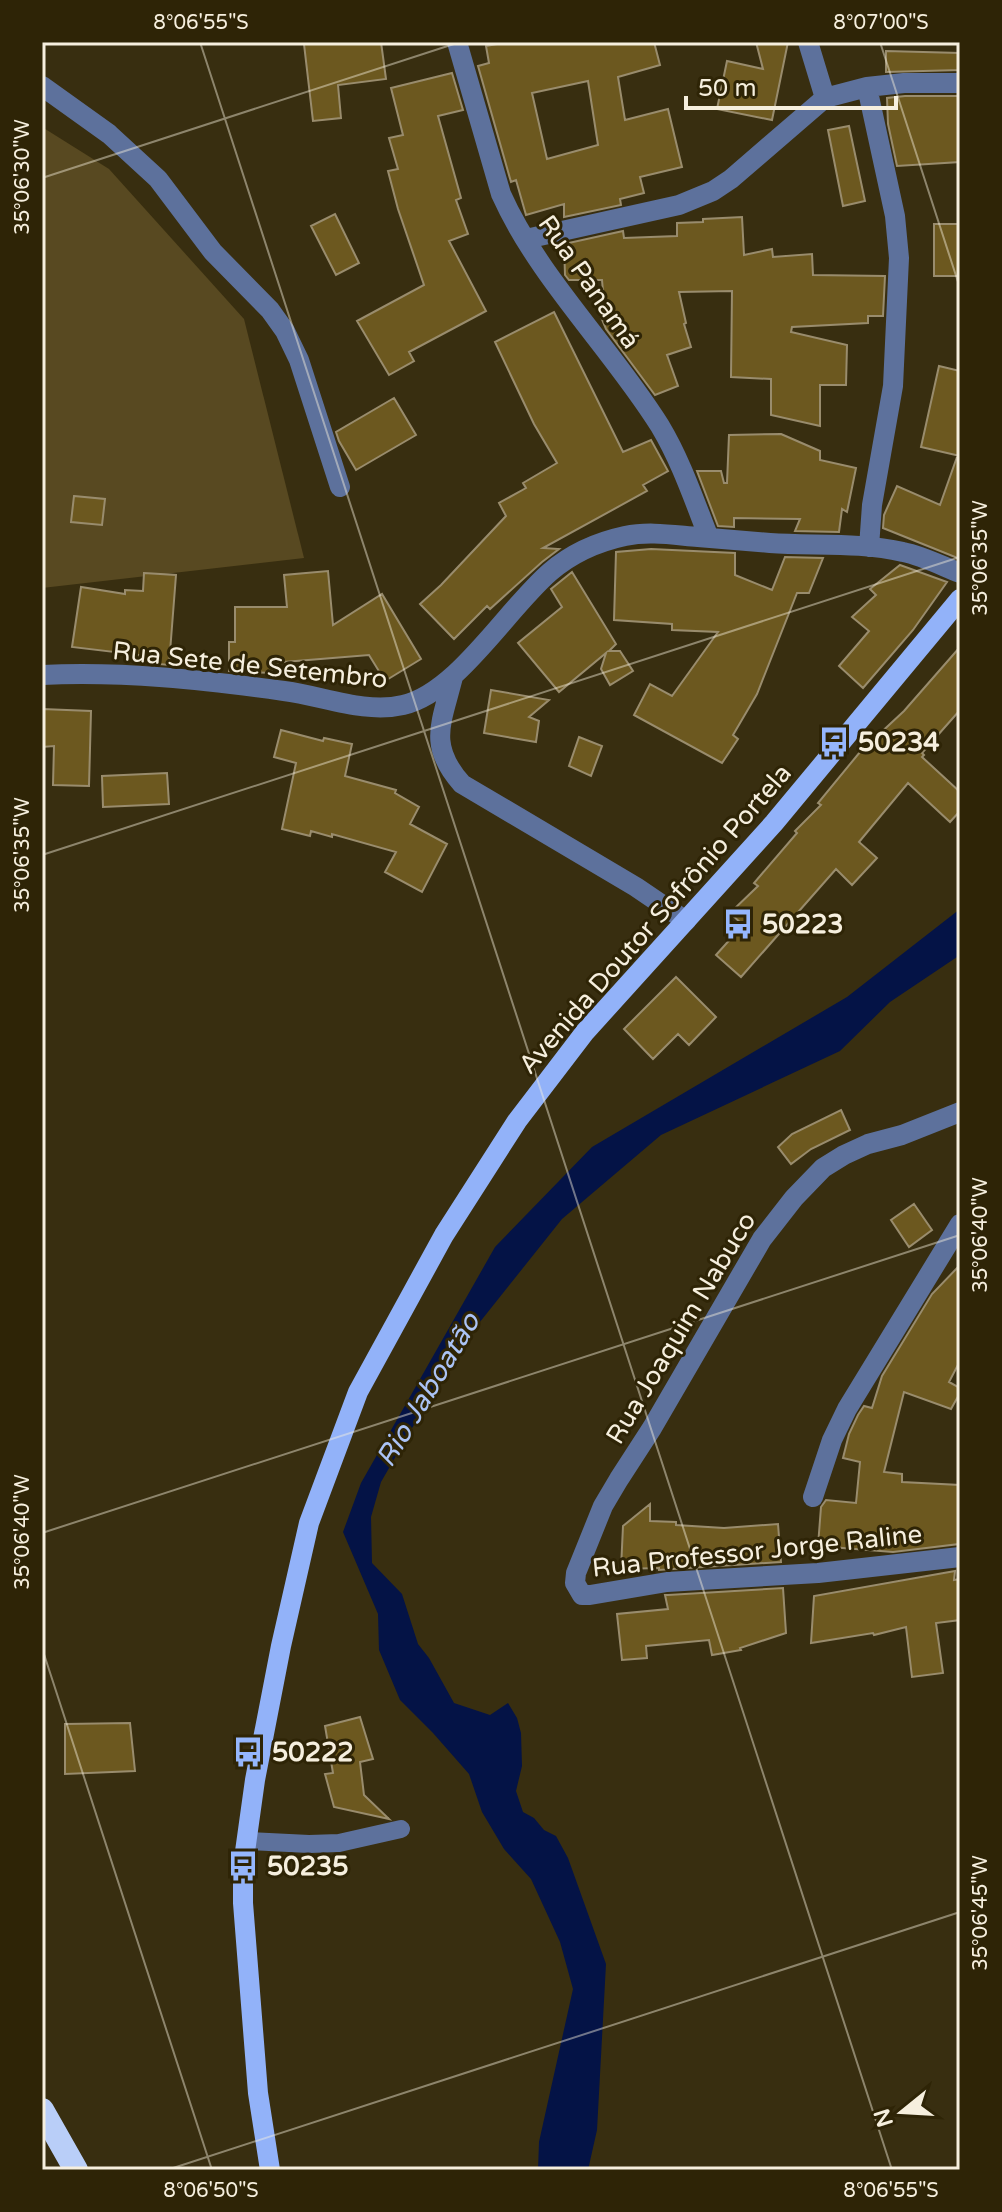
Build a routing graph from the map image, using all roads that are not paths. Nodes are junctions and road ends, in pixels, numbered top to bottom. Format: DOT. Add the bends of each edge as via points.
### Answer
graph roads {
  1 [pos="459,42"];
  2 [pos="808,42"];
  3 [pos="960,83"];
  4 [pos="42,86"];
  5 [pos="867,87"];
  6 [pos="825,98"];
  7 [pos="526,239"];
  8 [pos="340,487"];
  9 [pos="709,538"];
  10 [pos="869,547"];
  11 [pos="960,573"];
  12 [pos="960,599"];
  13 [pos="42,675"];
  14 [pos="453,677"];
  15 [pos="686,921"];
  16 [pos="960,1112"];
  17 [pos="960,1224"];
  18 [pos="813,1497"];
  19 [pos="960,1557"];
  20 [pos="576,1573"];
  21 [pos="401,1829"];
  22 [pos="248,1841"];
  23 [pos="42,2110"];
  24 [pos="76,2170"];
  25 [pos="270,2170"];
  1 -- 7 [label="street, Rua Panamá" via="501,194"];
  2 -- 6 [label="street"];
  3 -- 5 [label="street"];
  4 -- 8 [label="street" via="109,134 158,179 213,252 270,310 299,360"];
  5 -- 6 [label="street"];
  5 -- 10 [label="street" via="899,258 893,386"];
  6 -- 7 [label="street" via="713,191 679,205"];
  7 -- 9 [label="street, Rua Panamá" via="658,424"];
  9 -- 10 [label="street, Rua Sete de Setembro"];
  9 -- 14 [label="street, Rua Sete de Setembro" via="650,533 587,547 530,591"];
  10 -- 11 [label="street, Rua Sete de Setembro" via="914,554"];
  12 -- 15 [label="main road, Avenida Doutor Sofrônio Portela"];
  13 -- 14 [label="street, Rua Sete de Setembro" via="182,679 383,709 428,696"];
  14 -- 15 [label="street" via="439,732 448,769 462,784"];
  15 -- 22 [label="main road, Avenida Doutor Sofrônio Portela" via="585,1032 517,1121 444,1235 358,1392 309,1523 266,1721"];
  16 -- 20 [label="street, Rua Joaquim Nabuco" via="844,1155 794,1198 762,1239 603,1506"];
  17 -- 18 [label="street" via="847,1409"];
  19 -- 20 [label="street, Rua Professor Jorge Raline" via="667,1582 590,1595 579,1592"];
  21 -- 22 [label="lane" via="339,1843"];
  22 -- 25 [label="main road, Avenida Doutor Sofrônio Portela" via="243,1903 258,2093"];
  23 -- 24 [label="highway"];
}
